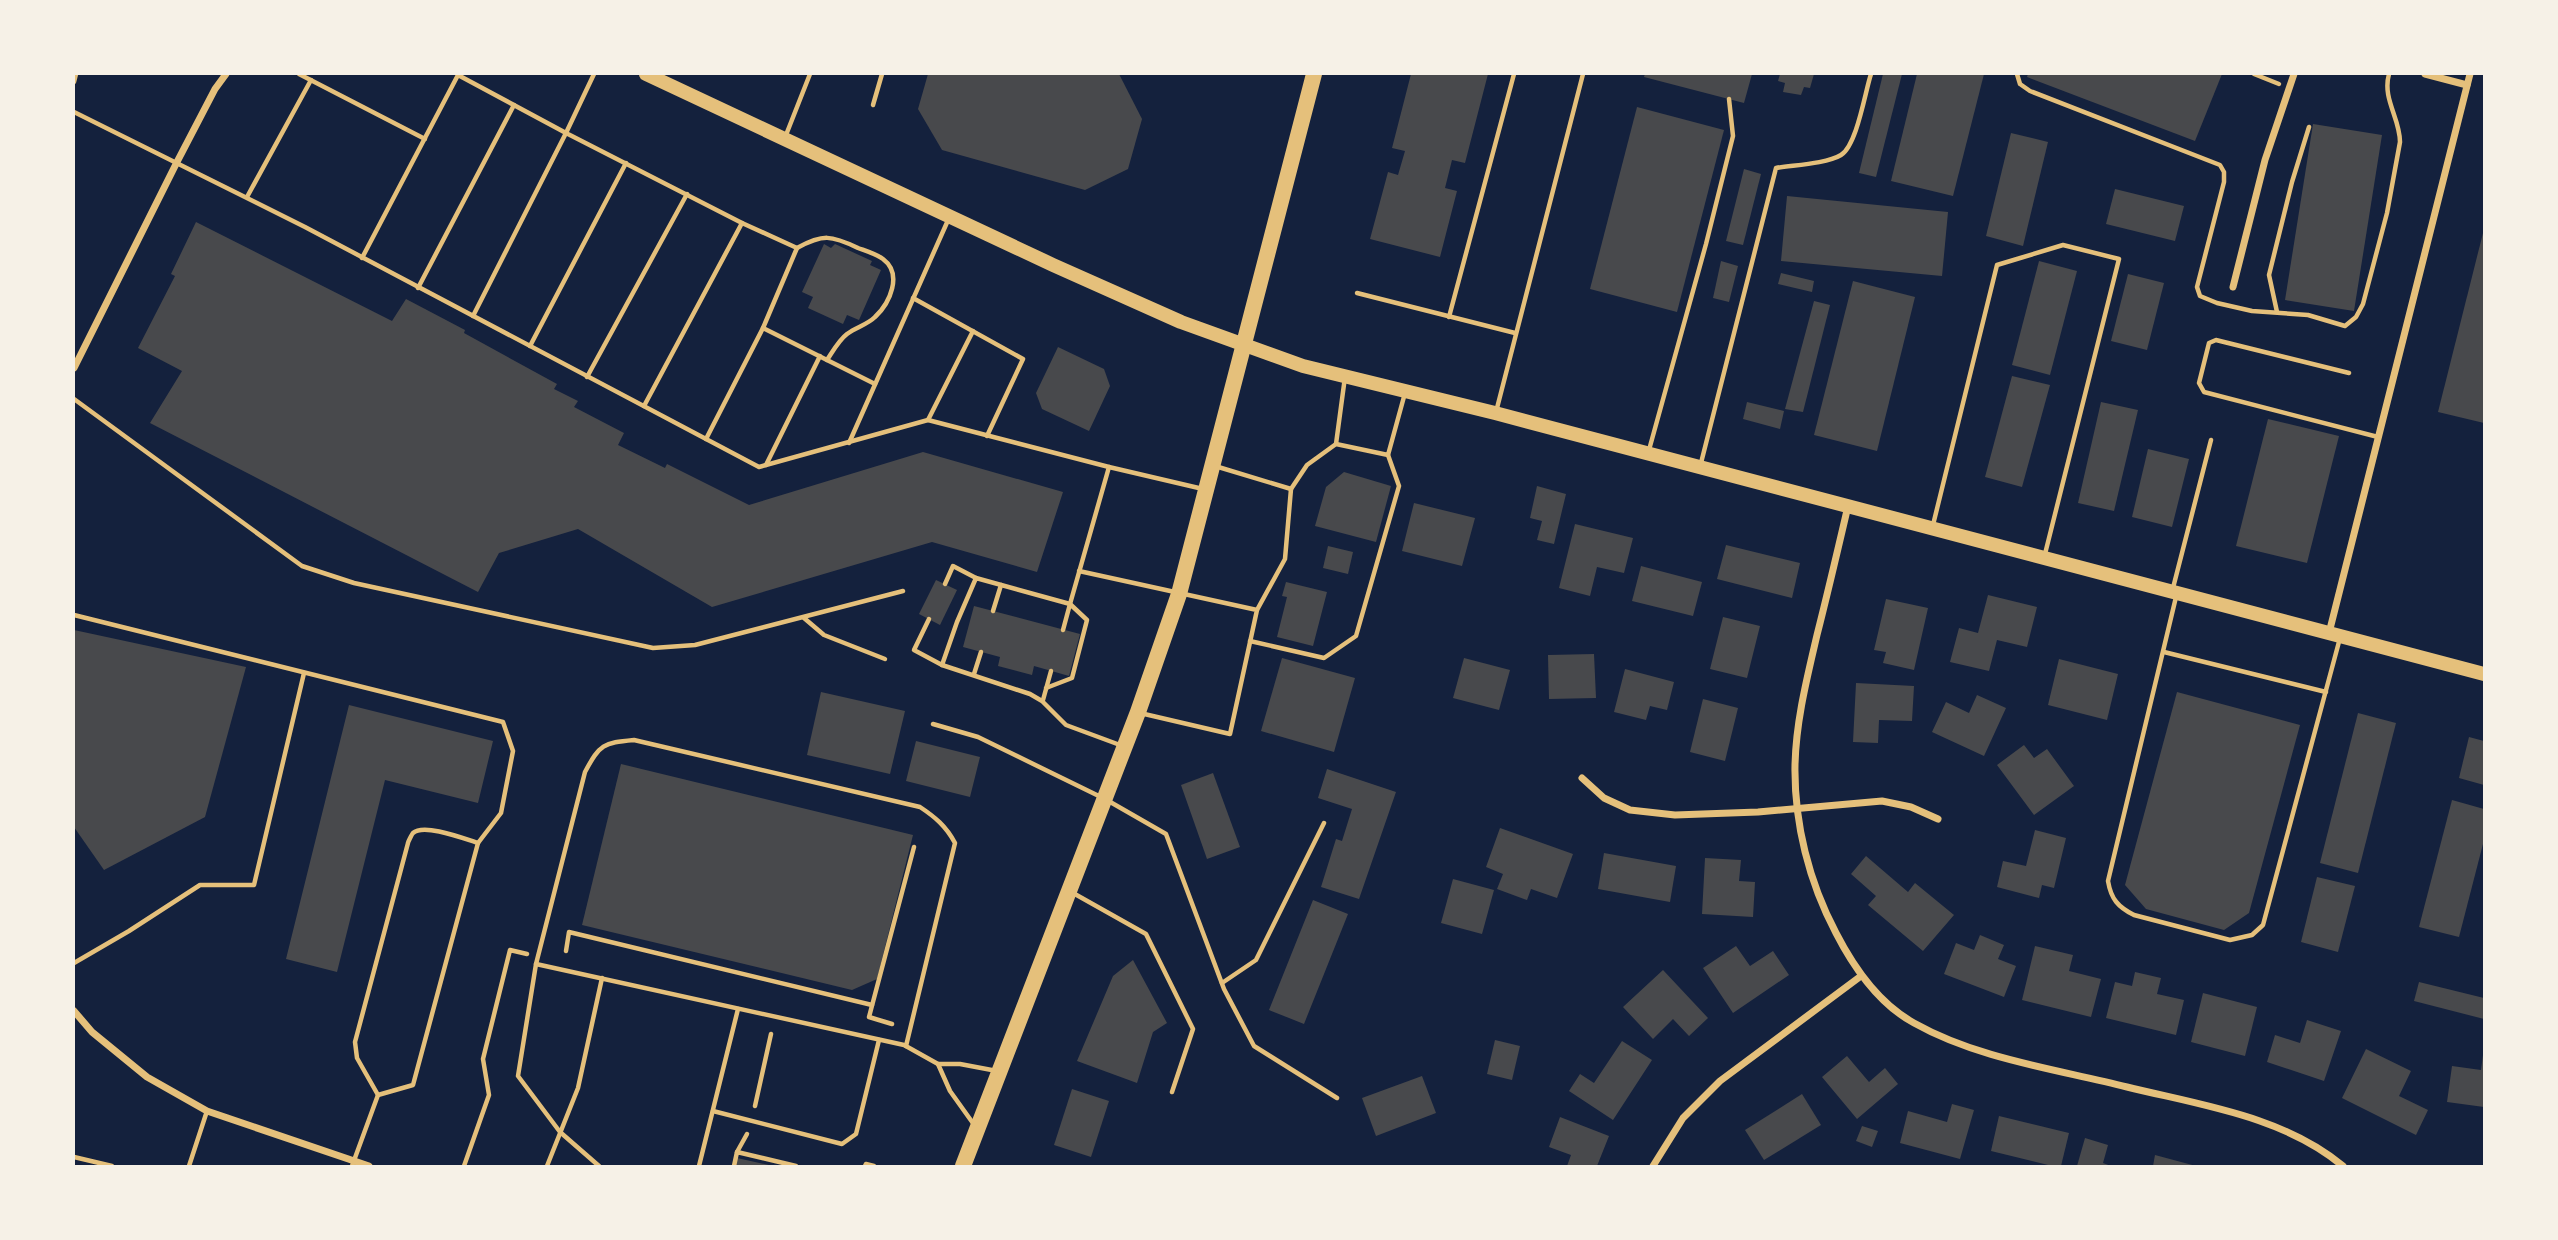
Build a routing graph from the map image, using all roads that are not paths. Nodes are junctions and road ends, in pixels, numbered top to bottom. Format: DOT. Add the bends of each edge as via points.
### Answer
graph roads {
  1 [pos="76,74"];
  2 [pos="226,74"];
  3 [pos="299,74"];
  4 [pos="594,74"];
  5 [pos="646,74"];
  6 [pos="810,74"];
  7 [pos="882,74"];
  8 [pos="1314,74"];
  9 [pos="1514,74"];
  10 [pos="1583,74"];
  11 [pos="1871,74"];
  12 [pos="2294,74"];
  13 [pos="2426,74"];
  14 [pos="2470,74"];
  15 [pos="311,80"];
  16 [pos="74,82"];
  17 [pos="2467,85"];
  18 [pos="1729,99"];
  19 [pos="514,105"];
  20 [pos="873,105"];
  21 [pos="74,112"];
  22 [pos="566,133"];
  23 [pos="425,139"];
  24 [pos="784,139"];
  25 [pos="177,162"];
  26 [pos="626,163"];
  27 [pos="687,194"];
  28 [pos="247,197"];
  29 [pos="950,217"];
  30 [pos="742,223"];
  31 [pos="797,248"];
  32 [pos="362,258"];
  33 [pos="2234,287"];
  34 [pos="418,288"];
  35 [pos="1357,293"];
  36 [pos="913,298"];
  37 [pos="473,316"];
  38 [pos="1449,317"];
  39 [pos="763,328"];
  40 [pos="973,331"];
  41 [pos="1515,333"];
  42 [pos="1244,345"];
  43 [pos="530,346"];
  44 [pos="820,356"];
  45 [pos="827,360"];
  46 [pos="74,368"];
  47 [pos="2349,373"];
  48 [pos="587,377"];
  49 [pos="1345,377"];
  50 [pos="875,384"];
  51 [pos="1405,392"];
  52 [pos="74,398"];
  53 [pos="644,406"];
  54 [pos="1495,413"];
  55 [pos="928,420"];
  56 [pos="987,436"];
  57 [pos="2378,437"];
  58 [pos="706,439"];
  59 [pos="2211,440"];
  60 [pos="849,443"];
  61 [pos="1336,444"];
  62 [pos="1647,454"];
  63 [pos="1388,455"];
  64 [pos="766,465"];
  65 [pos="1214,466"];
  66 [pos="1109,467"];
  67 [pos="1700,467"];
  68 [pos="1291,489"];
  69 [pos="1208,490"];
  70 [pos="1848,506"];
  71 [pos="1932,529"];
  72 [pos="2044,558"];
  73 [pos="1079,571"];
  74 [pos="976,578"];
  75 [pos="945,584"];
  76 [pos="1001,585"];
  77 [pos="903,591"];
  78 [pos="2174,593"];
  79 [pos="1179,594"];
  80 [pos="1070,604"];
  81 [pos="1257,610"];
  82 [pos="993,611"];
  83 [pos="74,615"];
  84 [pos="803,617"];
  85 [pos="929,619"];
  86 [pos="1063,630"];
  87 [pos="2334,636"];
  88 [pos="1250,641"];
  89 [pos="981,652"];
  90 [pos="2164,652"];
  91 [pos="885,659"];
  92 [pos="943,665"];
  93 [pos="1051,671"];
  94 [pos="304,673"];
  95 [pos="974,674"];
  96 [pos="2484,674"];
  97 [pos="1046,688"];
  98 [pos="2326,692"];
  99 [pos="1042,701"];
  100 [pos="1138,712"];
  101 [pos="933,724"];
  102 [pos="1124,747"];
  103 [pos="1582,778"];
  104 [pos="1105,799"];
  105 [pos="1797,809"];
  106 [pos="1938,819"];
  107 [pos="1324,823"];
  108 [pos="478,843"];
  109 [pos="1069,891"];
  110 [pos="74,963"];
  111 [pos="536,964"];
  112 [pos="1861,976"];
  113 [pos="602,978"];
  114 [pos="1222,983"];
  115 [pos="738,1009"];
  116 [pos="74,1011"];
  117 [pos="879,1040"];
  118 [pos="906,1046"];
  119 [pos="938,1064"];
  120 [pos="999,1072"];
  121 [pos="1172,1091"];
  122 [pos="378,1095"];
  123 [pos="1337,1098"];
  124 [pos="207,1111"];
  125 [pos="713,1111"];
  126 [pos="977,1129"];
  127 [pos="560,1132"];
  128 [pos="74,1157"];
  129 [pos="353,1164"];
  130 [pos="112,1167"];
  131 [pos="189,1167"];
  132 [pos="369,1167"];
  133 [pos="547,1167"];
  134 [pos="599,1167"];
  135 [pos="699,1167"];
  136 [pos="962,1167"];
  137 [pos="1653,1167"];
  138 [pos="2343,1167"];
  1 -- 16 [label="lane"];
  2 -- 25 [label="street"];
  3 -- 15 [label="lane"];
  4 -- 22 [label="lane"];
  5 -- 24 [label="main road"];
  6 -- 24 [label="lane"];
  7 -- 20 [label="lane"];
  8 -- 42 [label="main road"];
  9 -- 38 [label="lane"];
  10 -- 41 [label="lane"];
  11 -- 67 [label="lane" via="1853,138 1842,155 1776,168"];
  12 -- 33 [label="street" via="2264,160"];
  13 -- 17 [label="street"];
  14 -- 17 [label="street"];
  15 -- 23 [label="lane"];
  15 -- 28 [label="lane"];
  17 -- 57 [label="street"];
  18 -- 62 [label="lane" via="1733,135"];
  19 -- 22 [label="lane"];
  19 -- 23 [label="lane" via="458,75"];
  19 -- 34 [label="lane"];
  21 -- 25 [label="lane"];
  22 -- 26 [label="lane"];
  22 -- 37 [label="lane"];
  23 -- 32 [label="lane"];
  24 -- 29 [label="main road"];
  25 -- 28 [label="lane"];
  25 -- 46 [label="street"];
  26 -- 27 [label="lane"];
  26 -- 43 [label="lane"];
  27 -- 30 [label="lane"];
  27 -- 48 [label="lane"];
  28 -- 32 [label="lane"];
  29 -- 36 [label="lane"];
  29 -- 42 [label="main road" via="1169,317"];
  30 -- 31 [label="lane"];
  30 -- 53 [label="lane"];
  31 -- 39 [label="lane"];
  31 -- 45 [label="lane" via="825,236 837,238 882,259 893,274 889,297 877,316 847,334"];
  32 -- 34 [label="lane"];
  34 -- 37 [label="lane"];
  35 -- 38 [label="lane"];
  36 -- 40 [label="lane"];
  36 -- 50 [label="lane"];
  37 -- 43 [label="lane"];
  38 -- 41 [label="lane"];
  39 -- 44 [label="lane"];
  39 -- 58 [label="lane"];
  40 -- 55 [label="lane"];
  40 -- 56 [label="lane" via="1023,359"];
  41 -- 54 [label="lane"];
  42 -- 49 [label="main road"];
  42 -- 65 [label="main road"];
  43 -- 48 [label="lane"];
  44 -- 45 [label="lane"];
  44 -- 64 [label="lane"];
  45 -- 50 [label="lane"];
  47 -- 57 [label="lane" via="2216,340 2209,344 2199,383 2204,392"];
  48 -- 53 [label="lane"];
  49 -- 51 [label="main road"];
  49 -- 61 [label="lane"];
  50 -- 60 [label="lane"];
  51 -- 54 [label="main road"];
  51 -- 63 [label="lane"];
  52 -- 84 [label="lane" via="302,566 354,583 653,648 695,645"];
  53 -- 58 [label="lane"];
  54 -- 62 [label="main road"];
  55 -- 56 [label="lane"];
  55 -- 60 [label="lane"];
  56 -- 66 [label="lane"];
  57 -- 87 [label="street"];
  58 -- 64 [label="lane" via="759,467"];
  59 -- 78 [label="lane"];
  60 -- 64 [label="lane"];
  61 -- 63 [label="lane"];
  61 -- 68 [label="lane" via="1307,465"];
  62 -- 67 [label="main road"];
  63 -- 88 [label="lane" via="1399,486 1356,636 1324,658"];
  65 -- 68 [label="lane"];
  65 -- 69 [label="main road"];
  66 -- 69 [label="lane"];
  66 -- 73 [label="lane"];
  67 -- 70 [label="main road"];
  68 -- 81 [label="lane" via="1285,559"];
  69 -- 79 [label="main road"];
  70 -- 71 [label="main road"];
  70 -- 105 [label="street" via="1799,718"];
  71 -- 72 [label="main road"];
  71 -- 72 [label="lane" via="1997,265 2063,245 2119,259"];
  72 -- 78 [label="main road"];
  73 -- 79 [label="lane"];
  73 -- 80 [label="lane"];
  74 -- 75 [label="lane" via="953,566"];
  74 -- 76 [label="lane"];
  74 -- 92 [label="lane"];
  76 -- 80 [label="lane"];
  76 -- 82 [label="lane"];
  77 -- 84 [label="lane"];
  78 -- 87 [label="main road"];
  78 -- 90 [label="lane"];
  79 -- 81 [label="lane"];
  79 -- 100 [label="main road"];
  80 -- 86 [label="lane"];
  80 -- 97 [label="lane" via="1087,620 1072,678"];
  81 -- 88 [label="lane"];
  83 -- 94 [label="lane"];
  84 -- 91 [label="lane" via="824,635"];
  85 -- 92 [label="lane" via="914,650"];
  87 -- 96 [label="main road"];
  87 -- 98 [label="lane"];
  88 -- 100 [label="lane" via="1230,734"];
  89 -- 95 [label="lane"];
  90 -- 98 [label="lane"];
  90 -- 98 [label="lane" via="2108,881 2110,895 2120,908 2134,915 2230,940 2252,934 2263,925"];
  92 -- 95 [label="lane"];
  93 -- 97 [label="lane"];
  94 -- 108 [label="lane" via="503,722 513,751 506,788 500,813"];
  94 -- 110 [label="lane" via="254,885 200,885"];
  95 -- 99 [label="lane"];
  97 -- 99 [label="lane"];
  99 -- 102 [label="lane" via="1066,724"];
  100 -- 102 [label="main road"];
  101 -- 104 [label="lane" via="978,737"];
  102 -- 104 [label="main road"];
  103 -- 105 [label="street" via="1604,798 1630,810 1705,816"];
  104 -- 109 [label="main road"];
  104 -- 114 [label="lane" via="1166,834"];
  105 -- 106 [label="street" via="1882,801"];
  105 -- 112 [label="street" via="1810,873"];
  107 -- 114 [label="lane" via="1255,960"];
  108 -- 122 [label="lane" via="413,1086"];
  108 -- 122 [label="lane" via="419,830 408,843 355,1042 357,1058"];
  109 -- 120 [label="main road"];
  109 -- 121 [label="lane" via="1146,934 1193,1029"];
  111 -- 113 [label="lane"];
  111 -- 118 [label="lane" via="585,772 598,748 634,740 920,807 948,831 955,842"];
  111 -- 127 [label="lane" via="518,1076"];
  112 -- 137 [label="street" via="1720,1081 1683,1118"];
  112 -- 138 [label="street" via="1911,1022 1947,1040 2241,1115 2286,1130"];
  113 -- 115 [label="lane"];
  113 -- 127 [label="lane" via="578,1088"];
  114 -- 123 [label="lane" via="1254,1046"];
  115 -- 117 [label="lane"];
  115 -- 125 [label="lane"];
  116 -- 124 [label="street" via="92,1032 147,1077"];
  117 -- 118 [label="lane"];
  117 -- 125 [label="lane" via="856,1135 842,1144"];
  118 -- 119 [label="lane"];
  119 -- 120 [label="lane"];
  119 -- 126 [label="lane" via="950,1091"];
  120 -- 126 [label="main road"];
  122 -- 129 [label="lane"];
  124 -- 129 [label="street"];
  124 -- 131 [label="lane"];
  125 -- 135 [label="lane"];
  126 -- 136 [label="main road"];
  127 -- 133 [label="lane"];
  127 -- 134 [label="lane"];
  128 -- 130 [label="lane"];
  129 -- 132 [label="street"];
}
